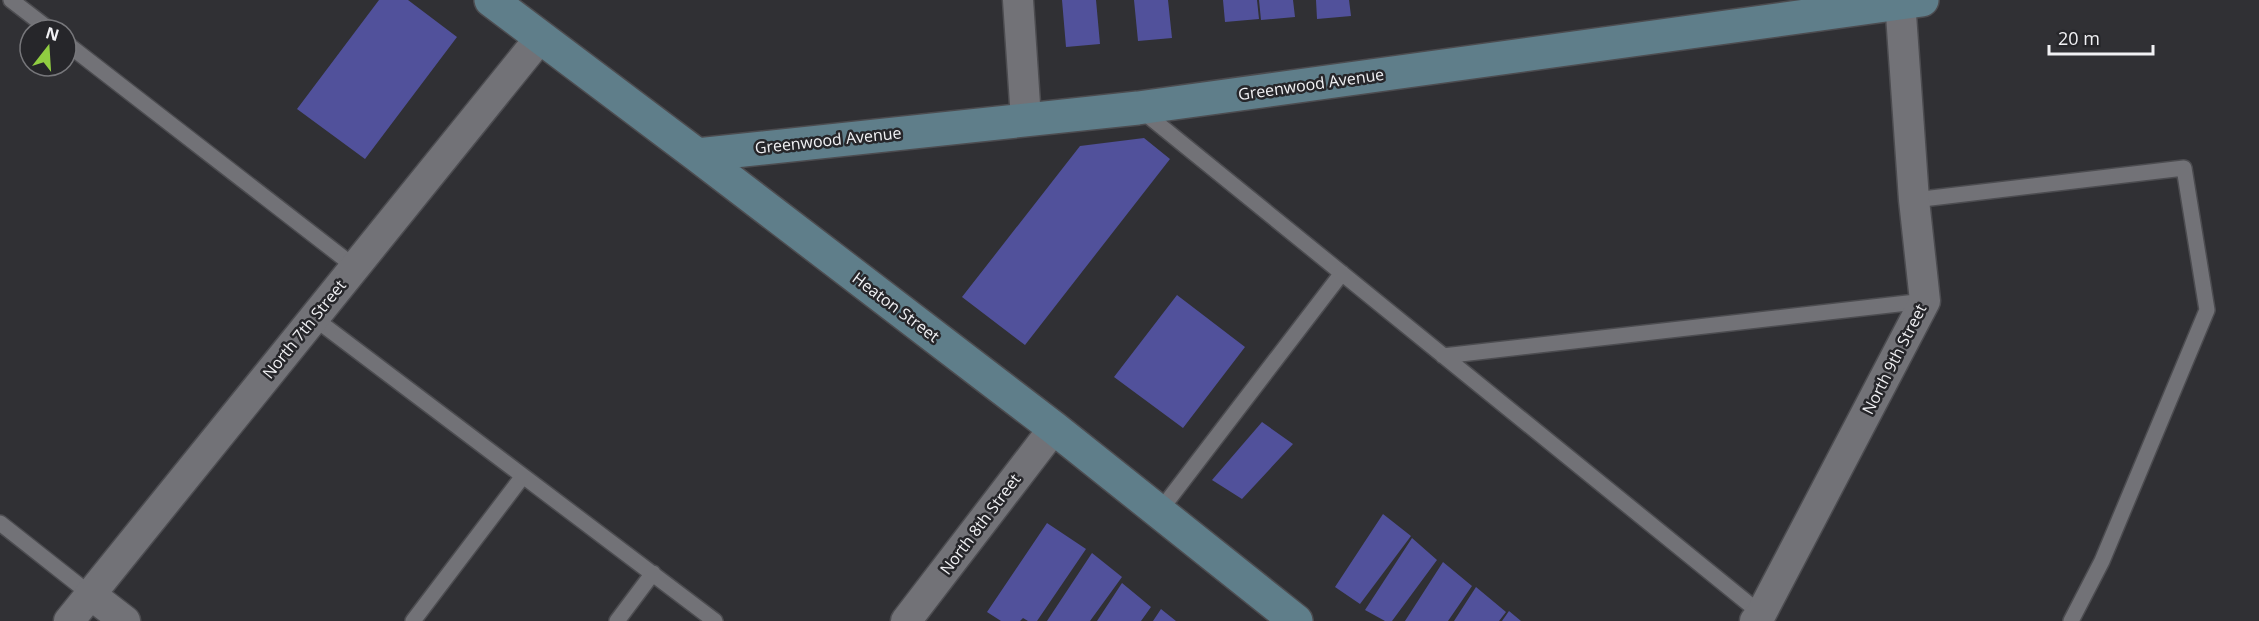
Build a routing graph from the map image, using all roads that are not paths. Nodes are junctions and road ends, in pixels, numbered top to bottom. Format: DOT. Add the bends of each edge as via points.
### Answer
graph roads {
  1 [pos="11,0"];
  2 [pos="491,0"];
  3 [pos="1018,0"];
  4 [pos="1907,1"];
  5 [pos="34,18"];
  6 [pos="540,38"];
  7 [pos="78,52"];
  8 [pos="1138,108"];
  9 [pos="1026,119"];
  10 [pos="698,155"];
  11 [pos="1914,200"];
  12 [pos="355,267"];
  13 [pos="1342,273"];
  14 [pos="1925,301"];
  15 [pos="314,318"];
  16 [pos="1443,356"];
  17 [pos="1054,428"];
  18 [pos="524,476"];
  19 [pos="1159,512"];
  20 [pos="0,523"];
  21 [pos="653,573"];
  22 [pos="90,594"];
  23 [pos="1762,619"];
  24 [pos="69,621"];
  25 [pos="125,621"];
  26 [pos="413,621"];
  27 [pos="617,621"];
  28 [pos="715,621"];
  29 [pos="906,621"];
  30 [pos="1296,621"];
  31 [pos="2071,621"];
  1 -- 5 [label="lane"];
  2 -- 6 [label="street, Heaton Street"];
  3 -- 9 [label="street"];
  4 -- 8 [label="street, Greenwood Avenue"];
  4 -- 11 [label="street, North 9th Street"];
  6 -- 10 [label="street, Heaton Street"];
  6 -- 12 [label="street, North 7th Street"];
  7 -- 12 [label="lane"];
  8 -- 9 [label="street, Greenwood Avenue"];
  8 -- 13 [label="lane"];
  9 -- 10 [label="street, Greenwood Avenue"];
  10 -- 17 [label="street, Heaton Street"];
  11 -- 14 [label="street, North 9th Street"];
  11 -- 31 [label="lane" via="2184,168 2207,310 2102,561"];
  12 -- 15 [label="street, North 7th Street"];
  13 -- 16 [label="lane"];
  13 -- 19 [label="lane"];
  14 -- 16 [label="lane"];
  14 -- 23 [label="street, North 9th Street"];
  15 -- 18 [label="lane"];
  15 -- 22 [label="street, North 7th Street"];
  16 -- 23 [label="lane"];
  17 -- 19 [label="street, Heaton Street"];
  17 -- 29 [label="street, North 8th Street"];
  18 -- 21 [label="lane"];
  18 -- 26 [label="lane"];
  19 -- 30 [label="street, Heaton Street"];
  20 -- 22 [label="lane"];
  21 -- 27 [label="lane"];
  21 -- 28 [label="lane"];
  22 -- 24 [label="street, North 7th Street"];
  22 -- 25 [label="street"];
}
